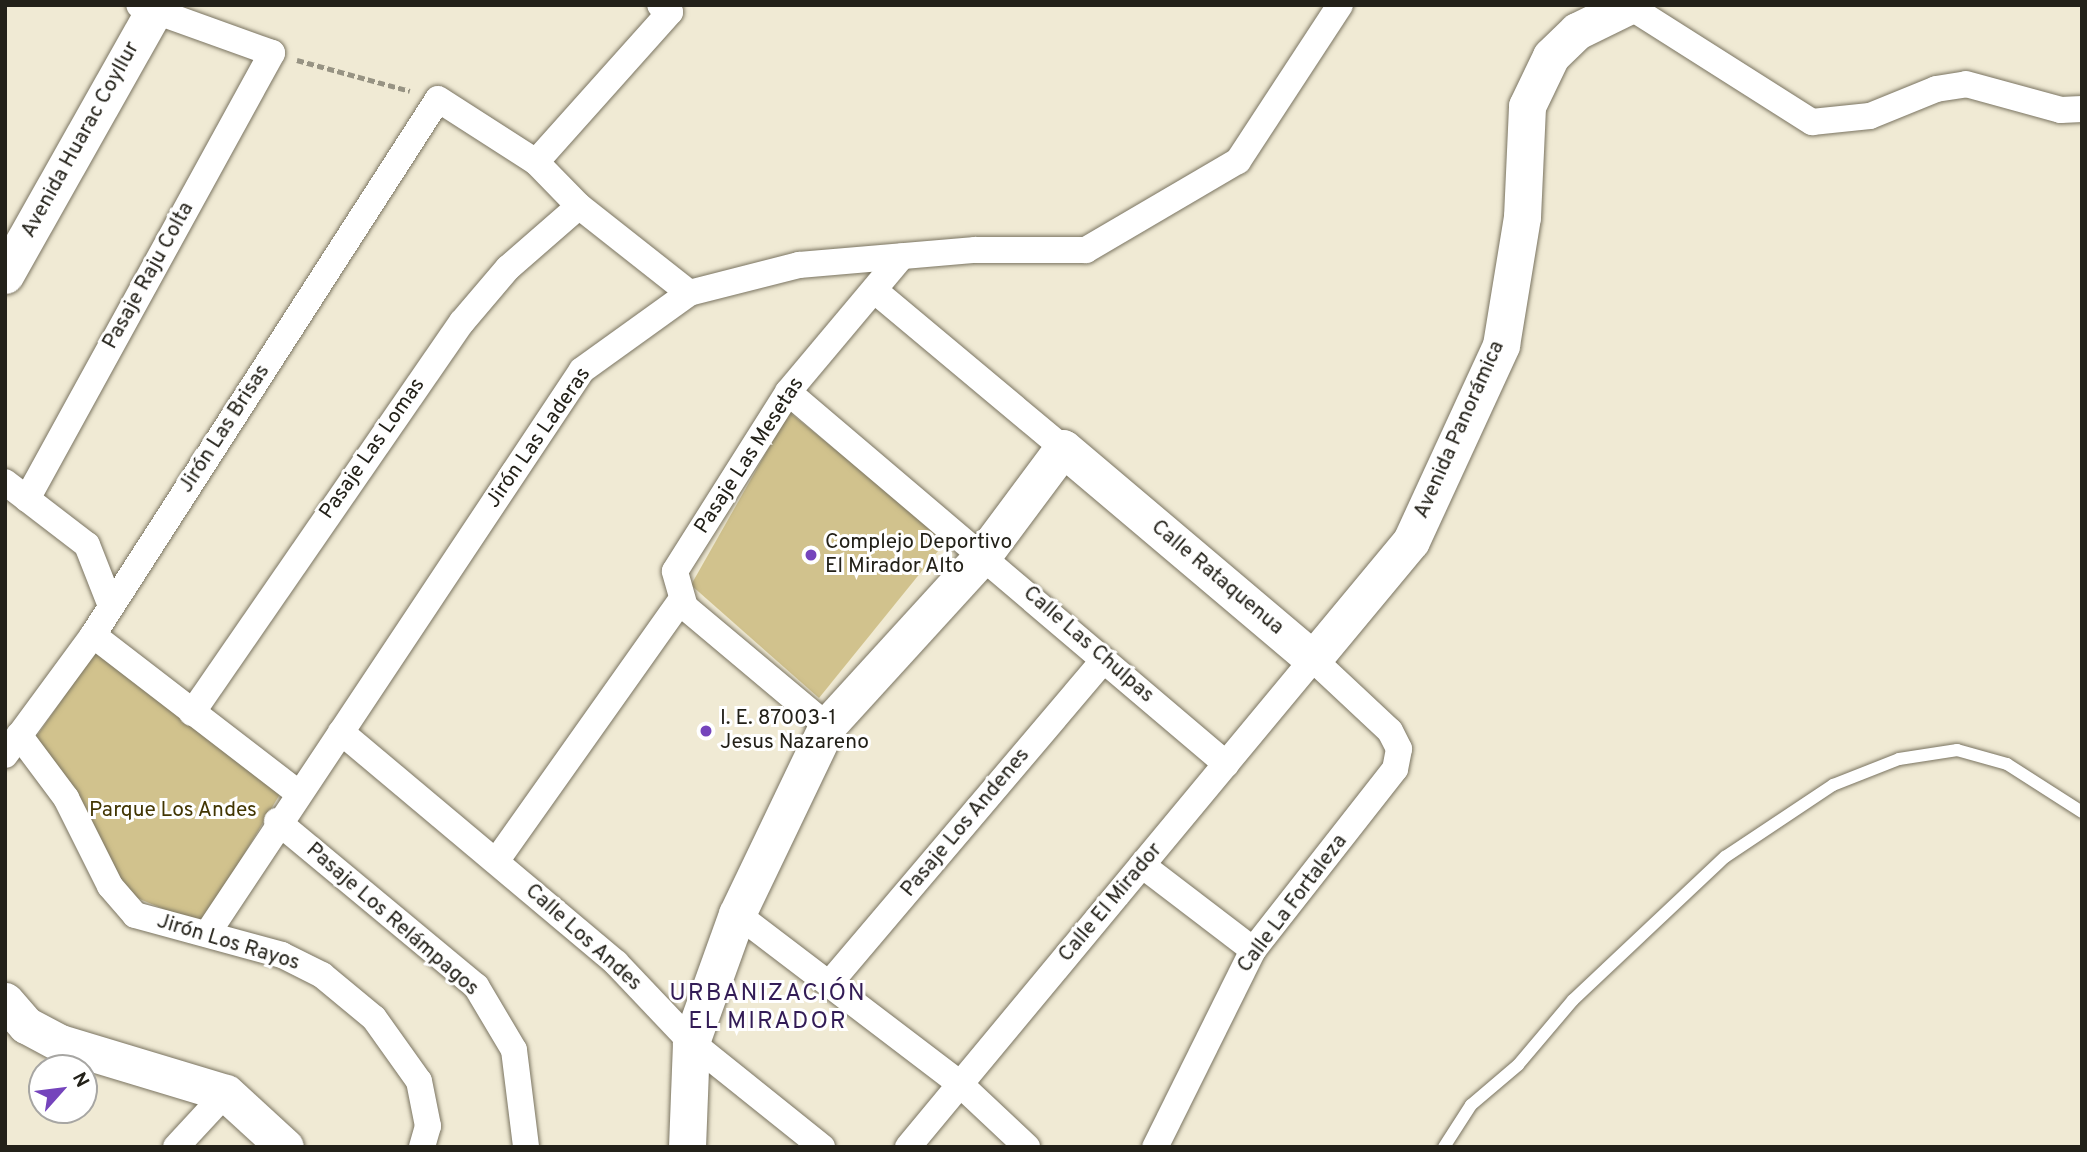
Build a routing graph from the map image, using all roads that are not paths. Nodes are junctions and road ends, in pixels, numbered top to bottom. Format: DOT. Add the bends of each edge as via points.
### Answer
graph roads {
  1 [pos="1340,5"];
  2 [pos="1629,6"];
  3 [pos="149,8"];
  4 [pos="665,9"];
  5 [pos="2082,109"];
  6 [pos="536,162"];
  7 [pos="579,206"];
  8 [pos="902,256"];
  9 [pos="5,275"];
  10 [pos="874,290"];
  11 [pos="689,293"];
  12 [pos="788,392"];
  13 [pos="1063,448"];
  14 [pos="5,482"];
  15 [pos="27,499"];
  16 [pos="984,554"];
  17 [pos="681,600"];
  18 [pos="111,606"];
  19 [pos="93,635"];
  20 [pos="1313,659"];
  21 [pos="1104,661"];
  22 [pos="1370,710"];
  23 [pos="192,713"];
  24 [pos="827,726"];
  25 [pos="341,732"];
  26 [pos="12,745"];
  27 [pos="1226,764"];
  28 [pos="297,792"];
  29 [pos="2082,813"];
  30 [pos="277,821"];
  31 [pos="497,860"];
  32 [pos="1142,865"];
  33 [pos="737,914"];
  34 [pos="207,934"];
  35 [pos="1253,950"];
  36 [pos="829,984"];
  37 [pos="5,1001"];
  38 [pos="691,1042"];
  39 [pos="960,1084"];
  40 [pos="226,1093"];
  41 [pos="176,1147"];
  42 [pos="285,1147"];
  43 [pos="422,1147"];
  44 [pos="526,1147"];
  45 [pos="687,1147"];
  46 [pos="822,1147"];
  47 [pos="908,1147"];
  48 [pos="1027,1147"];
  49 [pos="1155,1147"];
  50 [pos="1444,1147"];
  1 -- 8 [label="street, Jirón Las Laderas" via="1238,161 1086,250"];
  2 -- 5 [label="street" via="1812,122 1870,116 1936,89 1966,84 2061,110"];
  2 -- 20 [label="main road, Avenida Panorámica" via="1577,31 1551,56 1527,106 1522,217 1501,345 1410,541"];
  3 -- 9 [label="main road, Avenida Huarac Coyllur"];
  3 -- 15 [label="street, Pasaje Raju Colta" via="272,53"];
  4 -- 6 [label="street"];
  6 -- 7 [label="street"];
  6 -- 18 [label="street, Jirón Las Brisas" via="438,99"];
  7 -- 11 [label="street"];
  7 -- 23 [label="street, Pasaje Las Lomas" via="508,268 462,322"];
  8 -- 10 [label="street, Pasaje Las Mesetas"];
  8 -- 11 [label="street, Jirón Las Laderas" via="799,265"];
  10 -- 12 [label="street, Pasaje Las Mesetas"];
  10 -- 13 [label="street"];
  11 -- 25 [label="street, Jirón Las Laderas" via="582,370"];
  12 -- 16 [label="street, Calle Las Chulpas"];
  12 -- 17 [label="street, Pasaje Las Mesetas" via="675,571"];
  13 -- 16 [label="main road"];
  13 -- 20 [label="main road, Calle Rataquenua"];
  14 -- 15 [label="street"];
  15 -- 18 [label="street" via="87,545"];
  16 -- 21 [label="street, Calle Las Chulpas"];
  16 -- 24 [label="main road"];
  17 -- 24 [label="street"];
  17 -- 31 [label="street"];
  18 -- 19 [label="street, Jirón Las Brisas"];
  19 -- 23 [label="street"];
  19 -- 26 [label="street, Jirón Las Brisas"];
  20 -- 22 [label="street, Calle Rataquenua"];
  20 -- 27 [label="street, Calle El Mirador"];
  21 -- 27 [label="street, Calle Las Chulpas"];
  21 -- 36 [label="street, Pasaje Los Andenes"];
  22 -- 35 [label="street, Calle La Fortaleza" via="1399,749 1395,769"];
  23 -- 28 [label="street"];
  24 -- 33 [label="main road"];
  25 -- 28 [label="street, Jirón Las Laderas"];
  25 -- 31 [label="street, Calle Los Andes"];
  26 -- 34 [label="street, Jirón Los Rayos" via="66,798 110,886 135,915"];
  27 -- 32 [label="street, Calle El Mirador"];
  28 -- 30 [label="street, Jirón Las Laderas"];
  29 -- 50 [label="lane" via="2007,764 1957,750 1899,759 1833,785 1725,857 1471,1105"];
  30 -- 34 [label="street, Jirón Las Laderas"];
  30 -- 44 [label="street, Pasaje Los Relámpagos" via="476,986 514,1050"];
  31 -- 38 [label="street, Calle Los Andes" via="616,963"];
  32 -- 35 [label="street"];
  32 -- 39 [label="street, Calle El Mirador"];
  33 -- 36 [label="street"];
  33 -- 38 [label="main road"];
  34 -- 43 [label="street, Jirón Los Rayos" via="322,975 374,1018 419,1081 428,1126"];
  35 -- 49 [label="street, Calle La Fortaleza"];
  36 -- 39 [label="street"];
  37 -- 40 [label="main road" via="26,1026 60,1043"];
  38 -- 45 [label="main road"];
  38 -- 46 [label="street, Calle Los Andes"];
  39 -- 47 [label="street, Calle El Mirador"];
  39 -- 48 [label="street"];
  40 -- 41 [label="street"];
  40 -- 42 [label="main road"];
}
